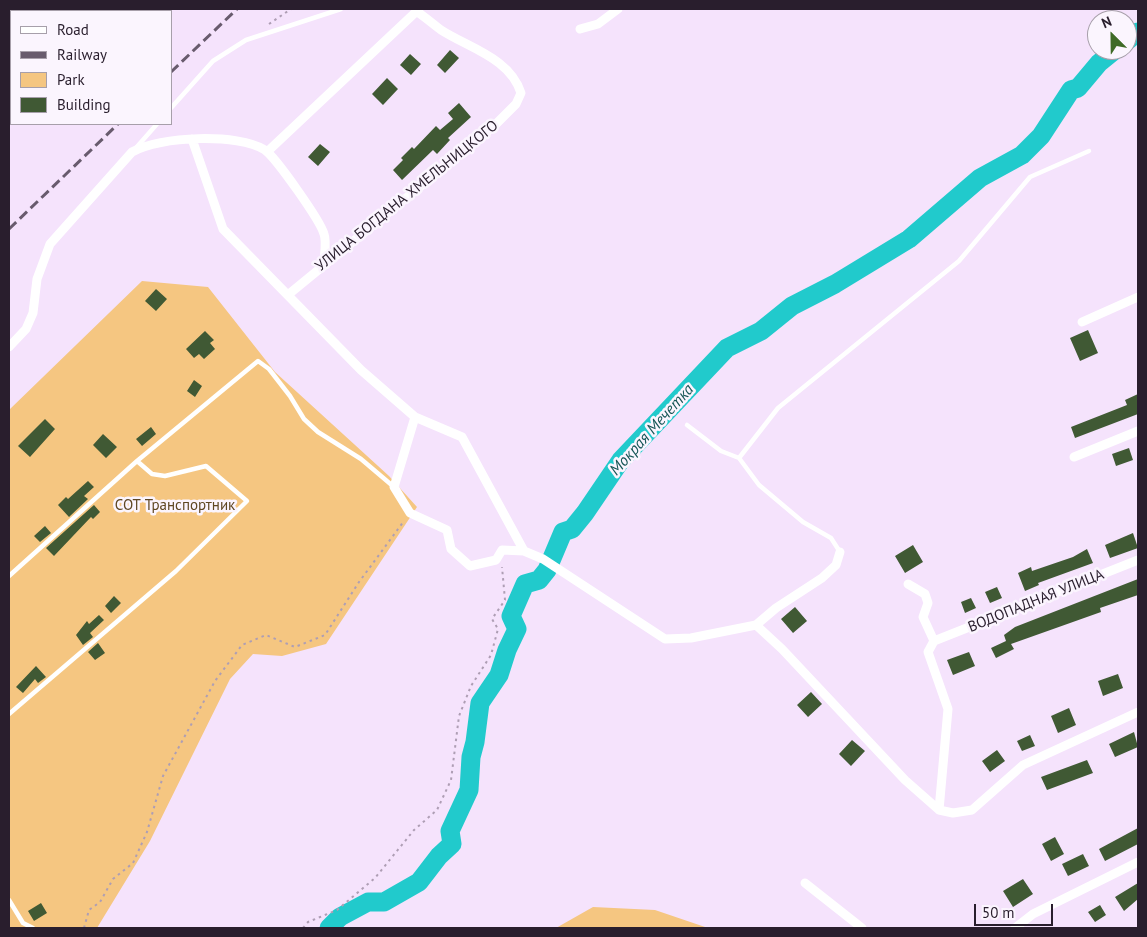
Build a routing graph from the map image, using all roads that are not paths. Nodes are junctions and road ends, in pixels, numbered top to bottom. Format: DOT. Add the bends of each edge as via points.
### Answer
graph roads {
  1 [pos="340,9"];
  2 [pos="618,9"];
  3 [pos="418,10"];
  4 [pos="580,29"];
  5 [pos="172,107"];
  6 [pos="156,125"];
  7 [pos="192,139"];
  8 [pos="1089,151"];
  9 [pos="132,152"];
  10 [pos="267,152"];
  11 [pos="324,264"];
  12 [pos="288,294"];
  13 [pos="1138,298"];
  14 [pos="1082,322"];
  15 [pos="9,347"];
  16 [pos="415,417"];
  17 [pos="687,425"];
  18 [pos="1138,431"];
  19 [pos="1074,457"];
  20 [pos="739,458"];
  21 [pos="137,462"];
  22 [pos="394,487"];
  23 [pos="524,551"];
  24 [pos="840,552"];
  25 [pos="1138,560"];
  26 [pos="9,576"];
  27 [pos="908,584"];
  28 [pos="756,625"];
  29 [pos="934,641"];
  30 [pos="1138,712"];
  31 [pos="9,714"];
  32 [pos="939,810"];
  33 [pos="1138,862"];
  34 [pos="805,883"];
  35 [pos="9,900"];
  36 [pos="34,928"];
  37 [pos="862,928"];
  38 [pos="1015,928"];
  1 -- 5 [label="lane" via="246,40 213,61"];
  2 -- 4 [label="street" via="598,24"];
  3 -- 10 [label="street"];
  3 -- 11 [label="street, УЛИЦА БОГДАНА ХМЕЛЬНИЦКОГО" via="442,31 476,46 504,68 517,81 521,93 516,104 494,126"];
  6 -- 9 [label="lane"];
  7 -- 9 [label="street" via="147,144"];
  7 -- 10 [label="street" via="253,144"];
  7 -- 12 [label="street" via="223,229"];
  8 -- 20 [label="lane" via="1030,177 959,261 778,408"];
  9 -- 15 [label="street" via="50,244 37,279 33,313 26,329"];
  10 -- 11 [label="street" via="312,211 325,235"];
  11 -- 12 [label="street, УЛИЦА БОГДАНА ХМЕЛЬНИЦКОГО"];
  12 -- 16 [label="street" via="361,370"];
  13 -- 14 [label="street"];
  16 -- 22 [label="street"];
  16 -- 23 [label="street" via="462,437"];
  17 -- 20 [label="lane" via="721,451"];
  18 -- 19 [label="street"];
  20 -- 24 [label="lane" via="759,485 802,522 831,538"];
  21 -- 22 [label="lane" via="258,361 269,369 304,420"];
  21 -- 26 [label="lane"];
  21 -- 31 [label="lane" via="152,474 165,476 206,466 247,501 176,570"];
  22 -- 23 [label="street" via="410,513 447,530 451,550 470,566 496,560 502,550"];
  23 -- 28 [label="street" via="555,566 665,639 691,638"];
  24 -- 28 [label="street" via="836,565 822,578"];
  25 -- 29 [label="street, ВОДОПАДНАЯ УЛИЦА"];
  27 -- 29 [label="street" via="925,594 928,602 923,617"];
  28 -- 32 [label="street" via="905,780"];
  29 -- 32 [label="street" via="928,652 948,709"];
  30 -- 32 [label="street" via="1023,765 972,810 953,814"];
  33 -- 38 [label="street" via="1032,914"];
  34 -- 37 [label="street"];
  35 -- 36 [label="lane" via="23,923"];
}
